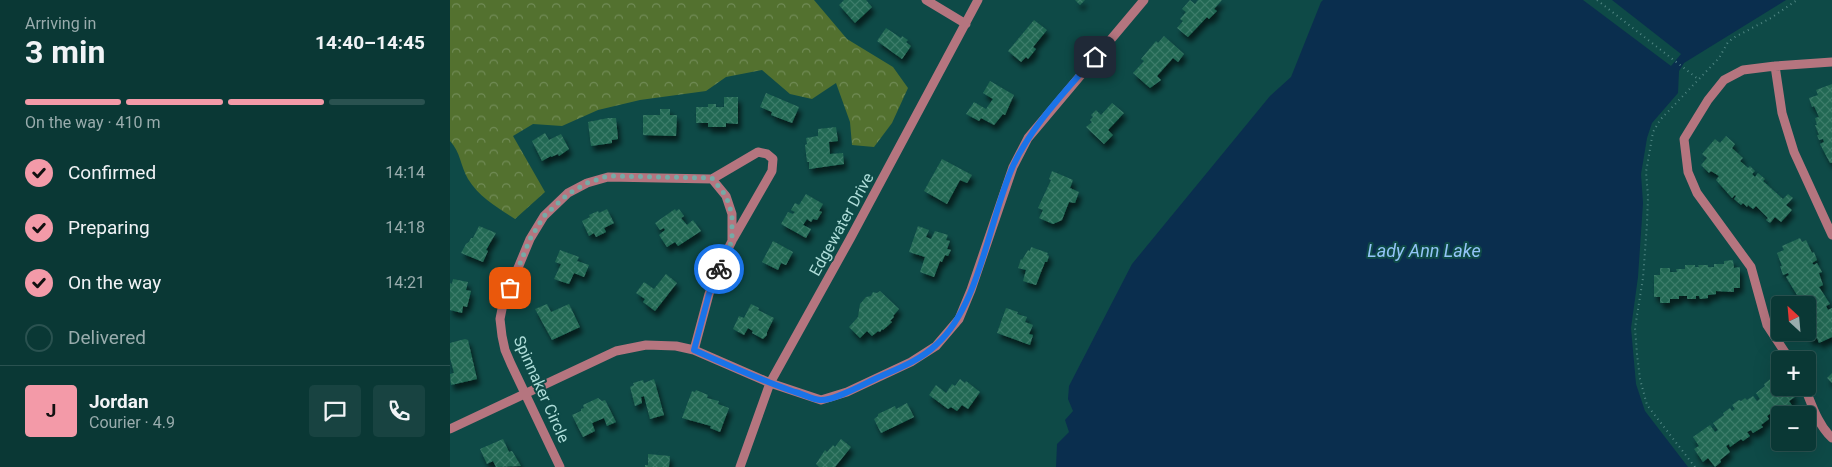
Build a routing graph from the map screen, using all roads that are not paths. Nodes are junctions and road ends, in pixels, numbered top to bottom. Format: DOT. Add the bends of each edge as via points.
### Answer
graph roads {
  1 [pos="926,0"];
  2 [pos="978,0"];
  3 [pos="1144,0"];
  4 [pos="966,24"];
  5 [pos="1832,62"];
  6 [pos="1775,66"];
  7 [pos="712,178"];
  8 [pos="1832,235"];
  9 [pos="732,241"];
  10 [pos="694,350"];
  11 [pos="1784,351"];
  12 [pos="770,383"];
  13 [pos="526,394"];
  14 [pos="1808,396"];
  15 [pos="450,429"];
  16 [pos="1832,438"];
  17 [pos="560,467"];
  18 [pos="740,467"];
  1 -- 4 [label="street"];
  2 -- 4 [label="street, Edgewater Drive"];
  3 -- 12 [label="street" via="1028,138 1010,176 959,319 936,346 912,362 847,392 821,400"];
  4 -- 12 [label="street, Edgewater Drive"];
  5 -- 6 [label="street"];
  6 -- 8 [label="street" via="1782,113 1794,152"];
  6 -- 11 [label="street" via="1743,70 1724,80 1684,139 1688,172 1697,193 1750,267 1767,325"];
  7 -- 9 [label="street" via="726,196 732,214"];
  7 -- 9 [label="street" via="758,152 767,154 772,160 772,171"];
  7 -- 13 [label="street, Spinnaker Circle" via="608,176 568,194 544,216 530,239 500,319 505,350"];
  9 -- 10 [label="street" via="709,294"];
  10 -- 12 [label="street"];
  10 -- 13 [label="street" via="646,345 616,351"];
  12 -- 18 [label="street, Edgewater Drive"];
  13 -- 15 [label="street"];
  13 -- 17 [label="street, Spinnaker Circle"];
  14 -- 16 [label="street" via="1815,414"];
}
